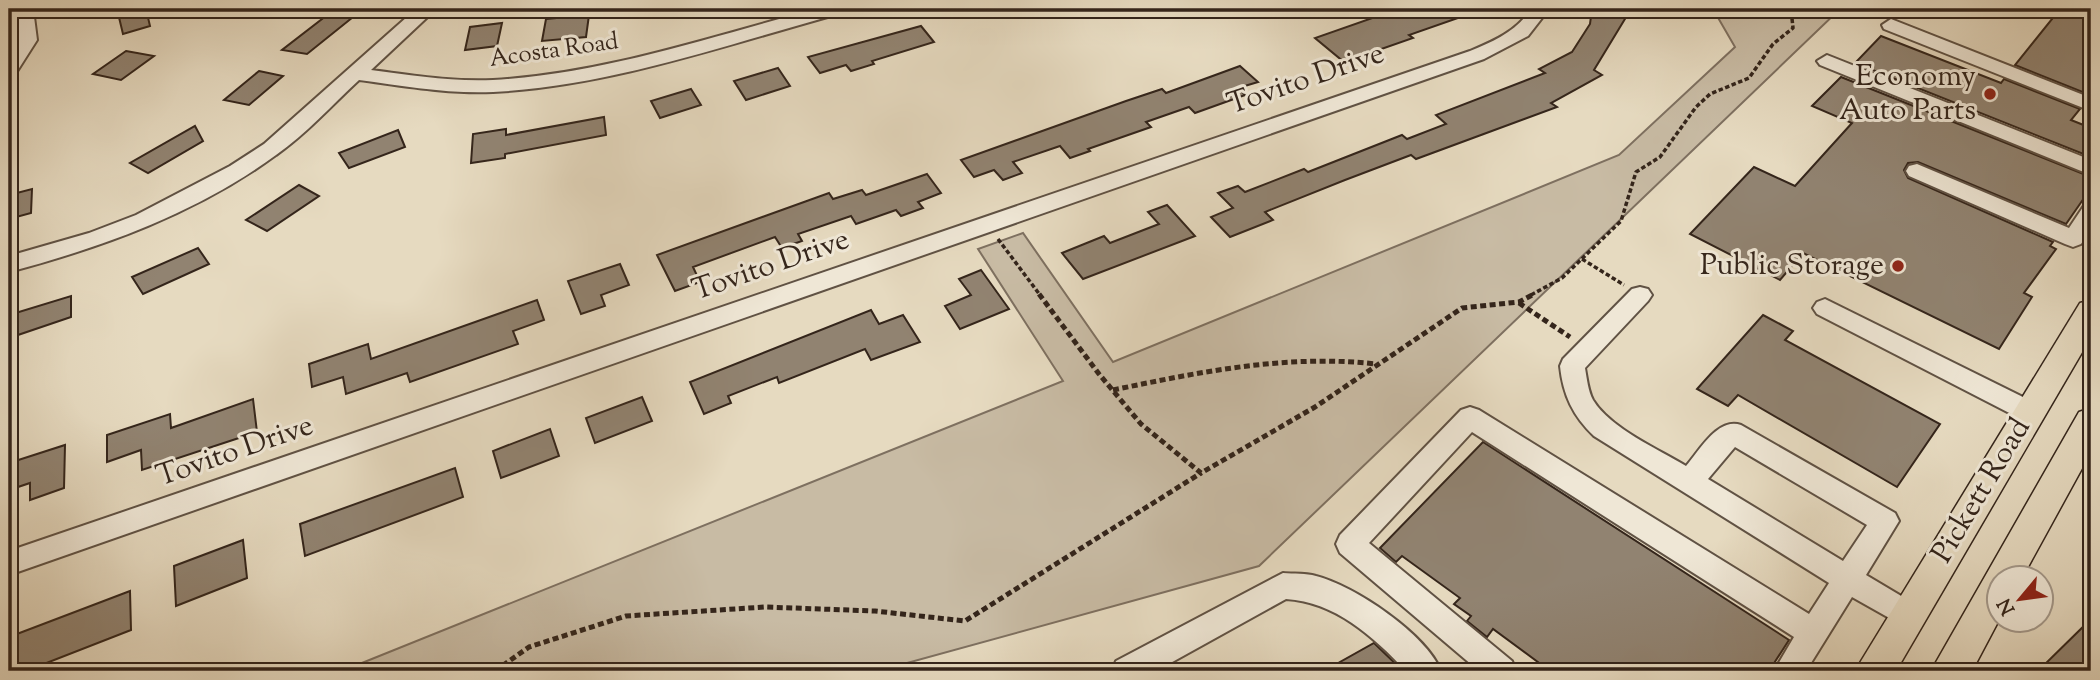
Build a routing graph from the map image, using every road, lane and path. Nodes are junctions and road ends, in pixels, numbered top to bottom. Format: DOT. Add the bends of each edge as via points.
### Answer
graph roads {
  1 [pos="24,9"];
  2 [pos="427,9"];
  3 [pos="836,9"];
  4 [pos="1540,9"];
  5 [pos="1791,9"];
  6 [pos="1891,25"];
  7 [pos="1827,61"];
  8 [pos="9,69"];
  9 [pos="357,74"];
  10 [pos="2091,105"];
  11 [pos="2091,168"];
  12 [pos="1917,171"];
  13 [pos="2091,212"];
  14 [pos="987,224"];
  15 [pos="1582,259"];
  16 [pos="9,264"];
  17 [pos="1640,295"];
  18 [pos="1519,302"];
  19 [pos="1825,308"];
  20 [pos="2091,311"];
  21 [pos="1551,324"];
  22 [pos="1377,365"];
  23 [pos="1113,390"];
  24 [pos="2030,412"];
  25 [pos="2091,421"];
  26 [pos="1201,473"];
  27 [pos="1689,482"];
  28 [pos="9,564"];
  29 [pos="2011,564"];
  30 [pos="1848,579"];
  31 [pos="1984,611"];
  32 [pos="1907,615"];
  33 [pos="1813,633"];
  34 [pos="495,671"];
  35 [pos="1127,671"];
  36 [pos="1426,671"];
  37 [pos="1501,671"];
  38 [pos="1788,671"];
  39 [pos="1875,671"];
  40 [pos="1951,671"];
  1 -- 8 [label="street" via="29,40"];
  2 -- 9 [label="street"];
  3 -- 9 [label="street, Acosta Road" via="558,80 452,86"];
  4 -- 14 [label="street, Tovito Drive" via="1523,32 1501,46"];
  5 -- 15 [label="path" via="1793,28 1773,44 1749,78 1710,94 1660,157 1636,172 1621,221"];
  6 -- 10 [label="street"];
  7 -- 11 [label="street"];
  9 -- 16 [label="street" via="264,153 200,193 97,238"];
  12 -- 13 [label="street" via="2073,239"];
  14 -- 23 [label="path"];
  14 -- 28 [label="street, Tovito Drive"];
  15 -- 17 [label="path"];
  15 -- 18 [label="path" via="1562,278"];
  17 -- 27 [label="street" via="1572,366 1575,390 1584,411 1603,429"];
  18 -- 21 [label="path"];
  18 -- 22 [label="path" via="1462,308"];
  19 -- 24 [label="street"];
  20 -- 24 [label="main road, Pickett Road"];
  22 -- 23 [label="path" via="1332,359 1222,367"];
  22 -- 26 [label="path"];
  23 -- 26 [label="path" via="1141,424"];
  24 -- 32 [label="main road, Pickett Road"];
  25 -- 29 [label="main road, Pickett Road"];
  26 -- 34 [label="path" via="965,621 876,611 765,607 626,616 529,647"];
  27 -- 30 [label="street"];
  27 -- 30 [label="street" via="1732,432 1885,521"];
  30 -- 32 [label="street"];
  30 -- 33 [label="street"];
  31 -- 40 [label="main road"];
  32 -- 39 [label="main road, Pickett Road"];
  33 -- 37 [label="street" via="1470,417 1350,544"];
  33 -- 38 [label="street"];
  35 -- 36 [label="street" via="1283,586 1314,588 1356,609 1395,638"];
}
